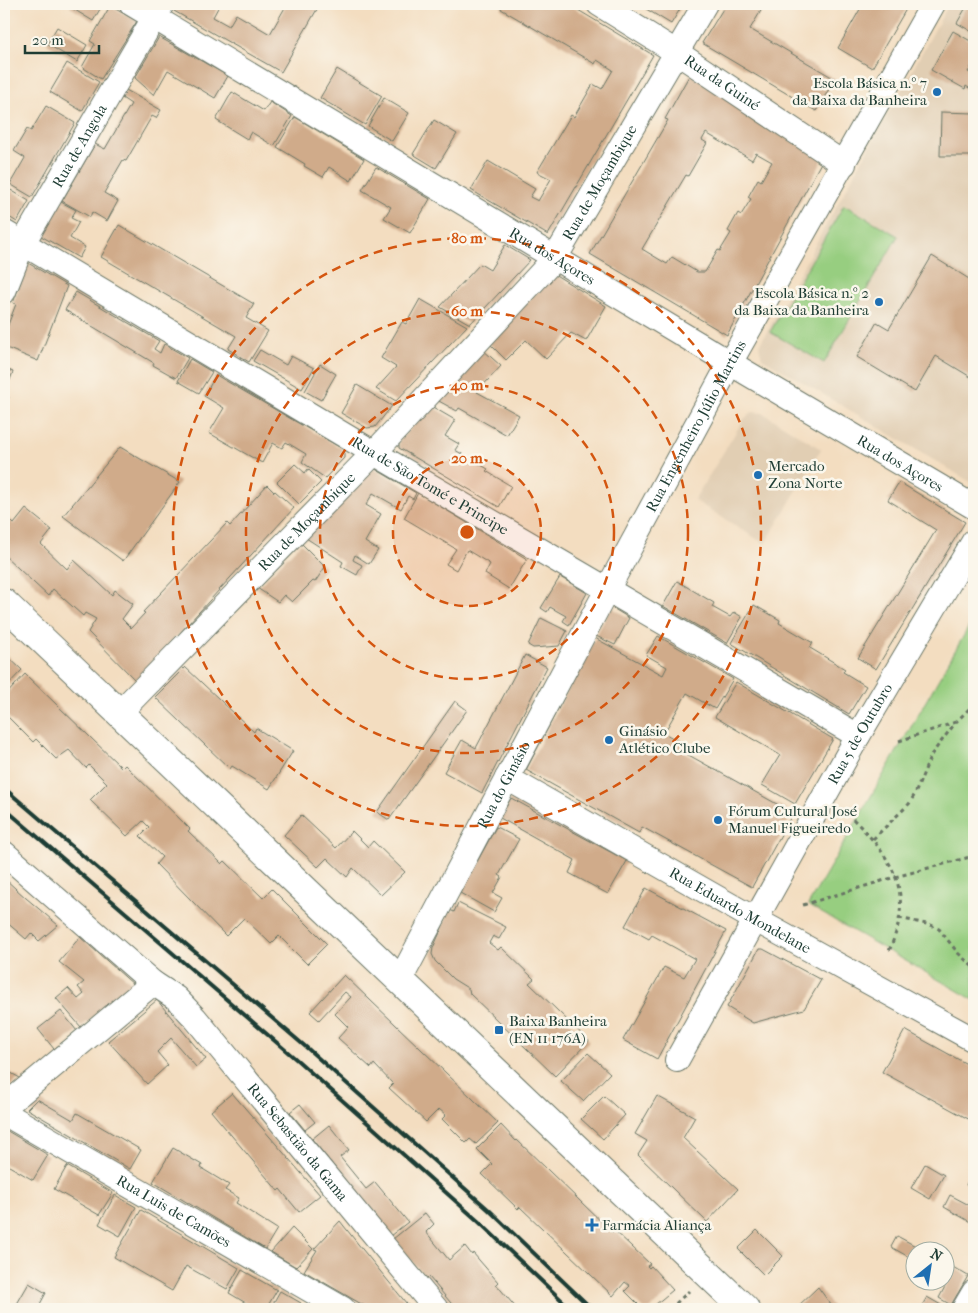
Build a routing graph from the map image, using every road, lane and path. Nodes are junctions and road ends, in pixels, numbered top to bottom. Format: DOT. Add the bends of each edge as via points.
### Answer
graph roads {
  1 [pos="132,4"];
  2 [pos="599,4"];
  3 [pos="705,4"];
  4 [pos="933,4"];
  5 [pos="159,10"];
  6 [pos="676,52"];
  7 [pos="844,164"];
  8 [pos="13,237"];
  9 [pos="554,258"];
  10 [pos="4,291"];
  11 [pos="730,363"];
  12 [pos="374,453"];
  13 [pos="974,507"];
  14 [pos="974,541"];
  15 [pos="607,590"];
  16 [pos="4,603"];
  17 [pos="974,704"];
  18 [pos="119,713"];
  19 [pos="956,722"];
  20 [pos="858,736"];
  21 [pos="898,741"];
  22 [pos="507,778"];
  23 [pos="853,819"];
  24 [pos="873,839"];
  25 [pos="4,853"];
  26 [pos="974,856"];
  27 [pos="895,877"];
  28 [pos="803,905"];
  29 [pos="899,918"];
  30 [pos="756,920"];
  31 [pos="888,954"];
  32 [pos="974,968"];
  33 [pos="400,980"];
  34 [pos="154,983"];
  35 [pos="974,1040"];
  36 [pos="677,1060"];
  37 [pos="4,1107"];
  38 [pos="4,1113"];
  39 [pos="974,1292"];
  40 [pos="343,1309"];
  41 [pos="436,1309"];
  42 [pos="745,1309"];
  43 [pos="964,1309"];
  1 -- 5 [label="street, Rua dos Açores"];
  2 -- 6 [label="street, Rua da Guiné"];
  3 -- 6 [label="street, Rua de Moçambique"];
  4 -- 7 [label="street, Rua Engenheiro Júlio Martins"];
  5 -- 8 [label="street, Rua de Angola"];
  5 -- 9 [label="street, Rua dos Açores"];
  6 -- 7 [label="street, Rua da Guiné"];
  6 -- 9 [label="street, Rua de Moçambique"];
  7 -- 11 [label="street, Rua Engenheiro Júlio Martins"];
  8 -- 10 [label="street, Rua de Angola"];
  8 -- 12 [label="street, Rua de São Tomé e Principe"];
  9 -- 11 [label="street, Rua dos Açores"];
  9 -- 12 [label="street, Rua de Moçambique"];
  11 -- 13 [label="street, Rua dos Açores"];
  11 -- 15 [label="street, Rua Engenheiro Júlio Martins"];
  12 -- 15 [label="street, Rua de São Tomé e Principe"];
  12 -- 18 [label="street, Rua de Moçambique"];
  14 -- 20 [label="street, Rua 5 de Outubro"];
  15 -- 20 [label="street, Rua de São Tomé e Principe"];
  15 -- 22 [label="street, Rua do Ginásio"];
  16 -- 18 [label="main road"];
  17 -- 19 [label="path"];
  18 -- 33 [label="main road"];
  19 -- 21 [label="path"];
  19 -- 24 [label="path" via="931,754 909,804"];
  20 -- 30 [label="street, Rua 5 de Outubro"];
  22 -- 30 [label="street, Rua Eduardo Mondelane"];
  22 -- 33 [label="street, Rua do Ginásio"];
  23 -- 24 [label="path"];
  24 -- 27 [label="path"];
  25 -- 34 [label="street, Rua Sebastião da Gama"];
  26 -- 27 [label="path"];
  27 -- 28 [label="path"];
  27 -- 29 [label="path"];
  29 -- 31 [label="path"];
  29 -- 32 [label="path" via="939,929"];
  30 -- 35 [label="street, Rua Eduardo Mondelane"];
  30 -- 36 [label="street, Rua 5 de Outubro"];
  33 -- 42 [label="main road"];
  34 -- 37 [label="street"];
  34 -- 41 [label="street, Rua Sebastião da Gama" via="176,998 195,1018"];
  38 -- 40 [label="street, Rua Luis de Camões"];
  39 -- 43 [label="street"];
}
